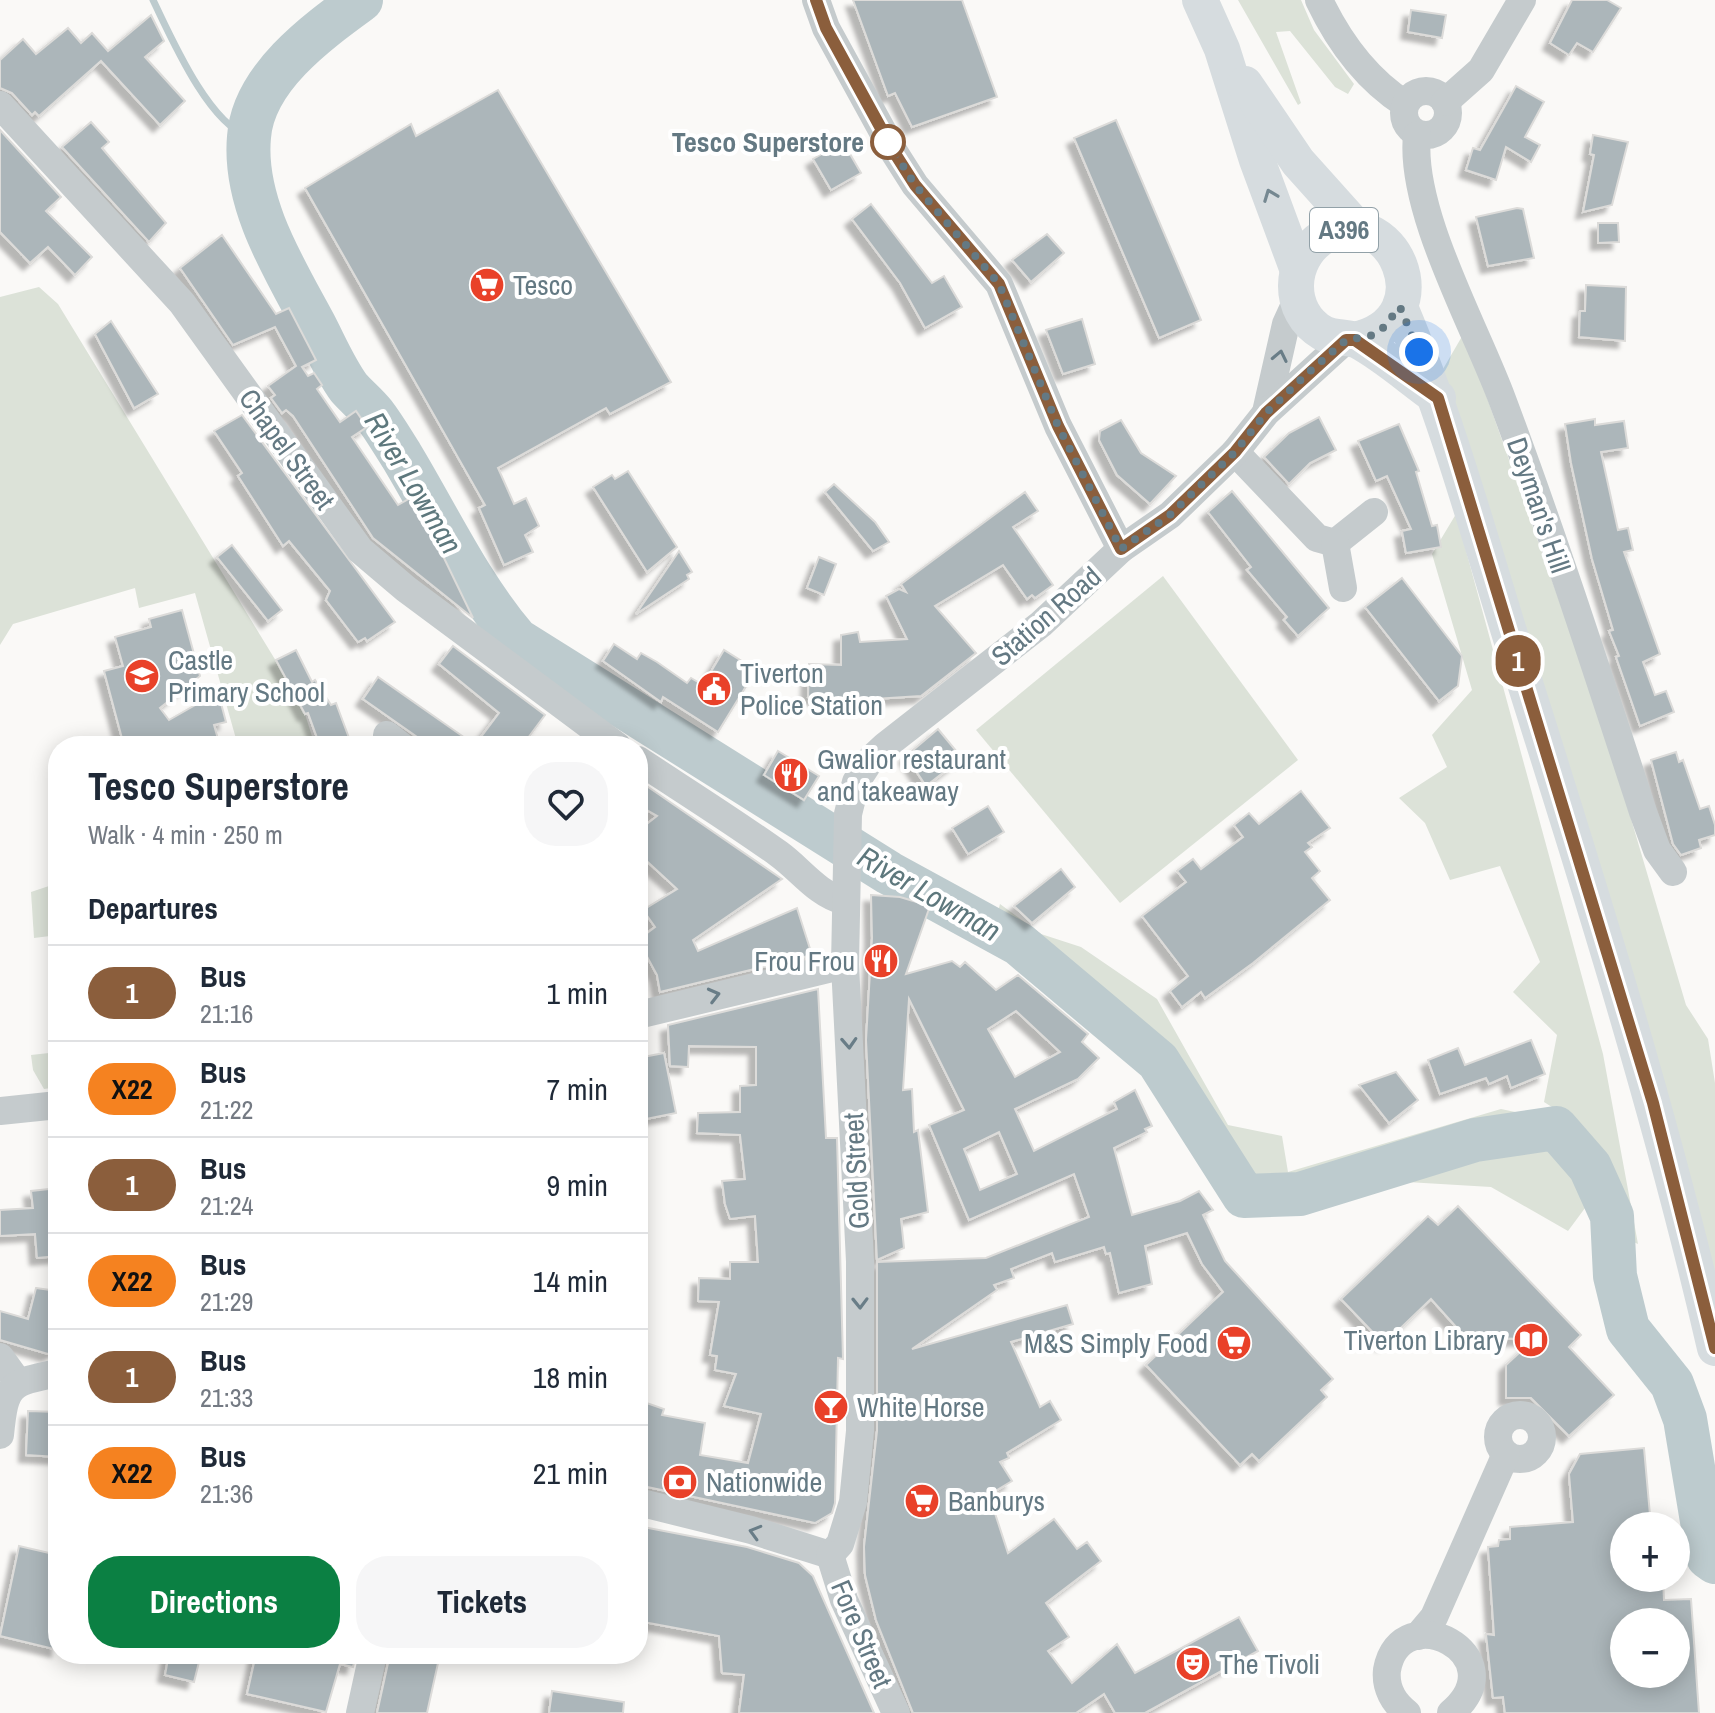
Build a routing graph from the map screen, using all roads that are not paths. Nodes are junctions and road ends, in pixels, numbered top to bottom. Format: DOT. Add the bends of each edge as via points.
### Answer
graph roads {
  1 [pos="816,0"];
  2 [pos="1200,0"];
  3 [pos="1319,0"];
  4 [pos="1522,0"];
  5 [pos="1222,49"];
  6 [pos="1445,102"];
  7 [pos="1405,104"];
  8 [pos="0,105"];
  9 [pos="1417,135"];
  10 [pos="1359,230"];
  11 [pos="1297,284"];
  12 [pos="1400,307"];
  13 [pos="1351,340"];
  14 [pos="1438,398"];
  15 [pos="1266,413"];
  16 [pos="1235,452"];
  17 [pos="1374,512"];
  18 [pos="1335,543"];
  19 [pos="1121,549"];
  20 [pos="1343,588"];
  21 [pos="604,736"];
  22 [pos="648,766"];
  23 [pos="856,782"];
  24 [pos="1673,872"];
  25 [pos="844,901"];
  26 [pos="845,965"];
  27 [pos="648,1013"];
  28 [pos="48,1106"];
  29 [pos="0,1111"];
  30 [pos="1715,1348"];
  31 [pos="0,1357"];
  32 [pos="48,1375"];
  33 [pos="18,1382"];
  34 [pos="0,1435"];
  35 [pos="1506,1454"];
  36 [pos="648,1504"];
  37 [pos="830,1555"];
  38 [pos="1463,1556"];
  39 [pos="1418,1636"];
  40 [pos="1458,1646"];
  41 [pos="371,1664"];
  42 [pos="360,1713"];
  43 [pos="896,1713"];
  44 [pos="1407,1713"];
  45 [pos="1451,1713"];
  1 -- 19 [label="street" via="826,28 915,185 999,284 1058,426"];
  2 -- 5 [label="main road, A396"];
  3 -- 7 [label="street" via="1345,46 1371,77"];
  4 -- 6 [label="street" via="1481,70"];
  5 -- 10 [label="main road, A396" via="1298,162"];
  11 -- 5 [label="main road, A396, one-way"];
  6 -- 7 [label="street" via="1429,91 1413,95"];
  6 -- 9 [label="street" via="1444,126 1431,135"];
  7 -- 9 [label="street" via="1406,124"];
  8 -- 21 [label="street, Chapel Street" via="182,303 360,550"];
  9 -- 24 [label="street, Deyman's Hill" via="1419,188 1430,222 1501,397 1647,825"];
  10 -- 11 [label="main road, A396" via="1328,234 1304,254"];
  10 -- 12 [label="main road, A396" via="1388,245 1398,258 1404,274"];
  11 -- 13 [label="main road, A396" via="1310,323 1333,337"];
  15 -- 11 [label="street, Station Road, one-way"];
  12 -- 13 [label="main road" via="1382,329"];
  12 -- 14 [label="main road, A396"];
  13 -- 14 [label="main road, A396"];
  13 -- 15 [label="street, Station Road"];
  14 -- 30 [label="main road, A396" via="1653,1103"];
  15 -- 16 [label="street, Station Road"];
  16 -- 18 [label="street" via="1317,538"];
  16 -- 19 [label="street, Station Road" via="1170,515"];
  17 -- 18 [label="street"];
  18 -- 20 [label="street"];
  19 -- 23 [label="street, Station Road" via="1041,624 885,746"];
  22 -- 25 [label="street" via="748,831 801,870 819,891"];
  23 -- 25 [label="street, Gold Street" via="848,814"];
  25 -- 26 [label="street, Gold Street"];
  27 -- 26 [label="street, one-way"];
  26 -- 37 [label="street, Gold Street, one-way" via="860,1261 860,1417 853,1502 840,1544"];
  28 -- 29 [label="street"];
  31 -- 33 [label="street"];
  32 -- 33 [label="street"];
  33 -- 34 [label="street" via="6,1393"];
  35 -- 38 [label="street"];
  37 -- 36 [label="street, one-way"];
  37 -- 43 [label="street, Fore Street" via="844,1600"];
  38 -- 39 [label="street" via="1434,1617"];
  38 -- 40 [label="street" via="1455,1609"];
  39 -- 40 [label="street" via="1446,1638"];
  39 -- 44 [label="street" via="1398,1647 1388,1668 1390,1693"];
  40 -- 45 [label="street" via="1466,1656 1471,1681"];
  41 -- 42 [label="street"];
}
